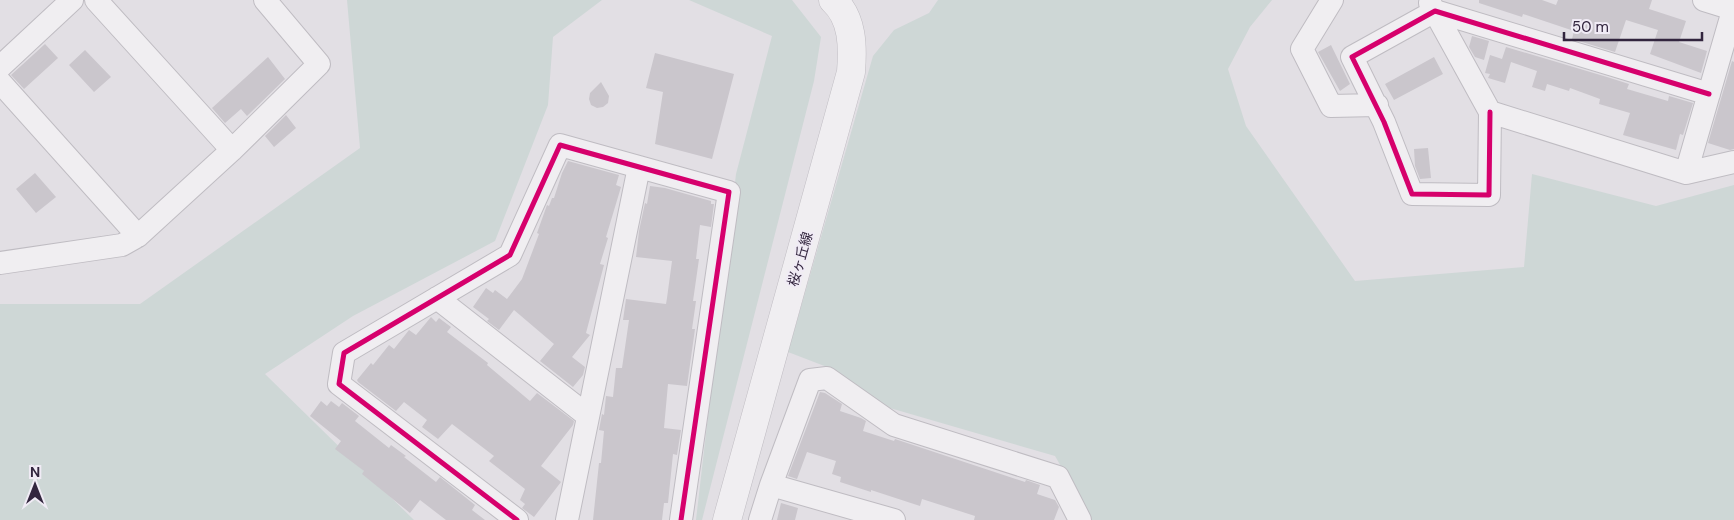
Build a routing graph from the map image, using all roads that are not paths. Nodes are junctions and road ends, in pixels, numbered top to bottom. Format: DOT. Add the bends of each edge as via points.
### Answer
graph roads {
  1 [pos="72,0"];
  2 [pos="96,0"];
  3 [pos="265,0"];
  4 [pos="1332,0"];
  5 [pos="1704,0"];
  6 [pos="839,2"];
  7 [pos="1432,5"];
  8 [pos="1734,8"];
  9 [pos="0,67"];
  10 [pos="0,82"];
  11 [pos="1709,94"];
  12 [pos="1377,105"];
  13 [pos="1490,112"];
  14 [pos="232,150"];
  15 [pos="1734,162"];
  16 [pos="639,167"];
  17 [pos="1686,173"];
  18 [pos="138,236"];
  19 [pos="0,263"];
  20 [pos="437,298"];
  21 [pos="588,416"];
  22 [pos="771,485"];
  23 [pos="517,520"];
  24 [pos="567,520"];
  25 [pos="681,520"];
  26 [pos="727,520"];
  27 [pos="760,520"];
  28 [pos="894,520"];
  29 [pos="1080,520"];
  1 -- 9 [label="street"];
  2 -- 14 [label="street"];
  3 -- 14 [label="street" via="319,64"];
  4 -- 12 [label="street" via="1302,49 1331,106"];
  5 -- 8 [label="street"];
  6 -- 26 [label="street, 桜ヶ丘線" via="849,26 853,50 847,91"];
  7 -- 11 [label="street"];
  7 -- 12 [label="street" via="1352,57"];
  7 -- 13 [label="street"];
  8 -- 11 [label="street"];
  10 -- 18 [label="street"];
  11 -- 17 [label="street"];
  12 -- 13 [label="street" via="1412,194 1489,195"];
  13 -- 17 [label="street"];
  14 -- 18 [label="street"];
  15 -- 17 [label="street"];
  16 -- 20 [label="street" via="560,145 510,255"];
  16 -- 21 [label="street"];
  16 -- 25 [label="street" via="729,192"];
  18 -- 19 [label="street" via="122,245"];
  20 -- 21 [label="street"];
  20 -- 23 [label="street" via="344,353 339,384"];
  21 -- 24 [label="street"];
  22 -- 27 [label="street"];
  22 -- 28 [label="street"];
  22 -- 29 [label="street" via="810,380 827,378 894,425 1058,477"];
}
